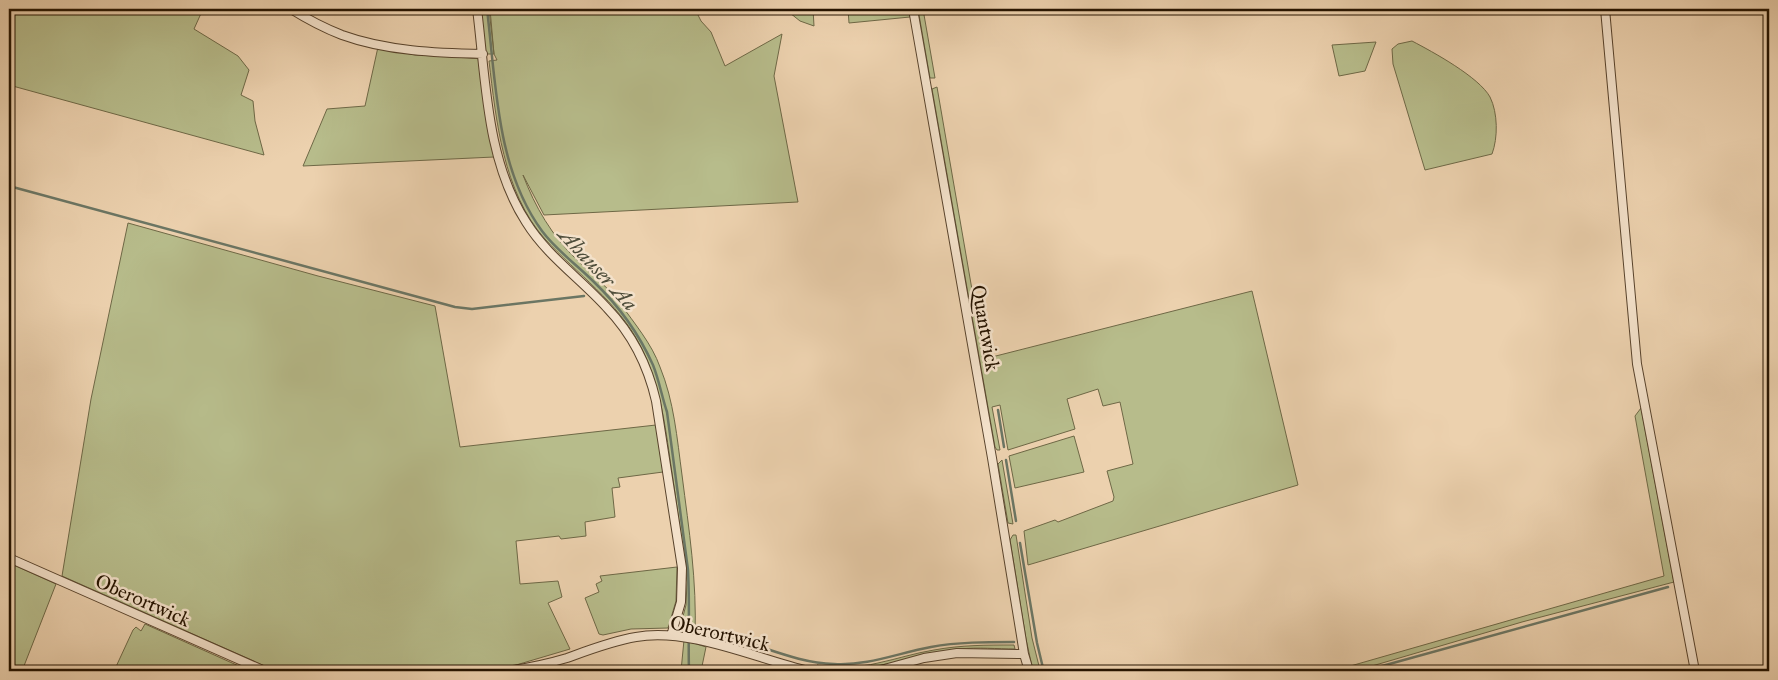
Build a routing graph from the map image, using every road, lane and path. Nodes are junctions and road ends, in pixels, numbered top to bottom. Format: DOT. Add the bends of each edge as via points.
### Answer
graph roads {
  1 [pos="291,9"];
  2 [pos="477,9"];
  3 [pos="913,9"];
  4 [pos="1604,9"];
  5 [pos="483,54"];
  6 [pos="9,558"];
  7 [pos="672,636"];
  8 [pos="1024,654"];
  9 [pos="265,671"];
  10 [pos="507,671"];
  11 [pos="810,671"];
  12 [pos="877,671"];
  13 [pos="1029,671"];
  14 [pos="1695,671"];
  1 -- 5 [label="street" via="343,35 377,44"];
  2 -- 5 [label="street"];
  3 -- 8 [label="street, Quantwick"];
  4 -- 14 [label="street" via="1637,364"];
  5 -- 7 [label="street" via="494,138 518,209 551,253 608,308 635,345 652,384 682,568 680,602"];
  6 -- 9 [label="street, Oberortwick"];
  7 -- 10 [label="street, Oberortwick" via="636,637"];
  7 -- 11 [label="street, Oberortwick"];
  8 -- 12 [label="street" via="957,653"];
  8 -- 13 [label="street"];
}
